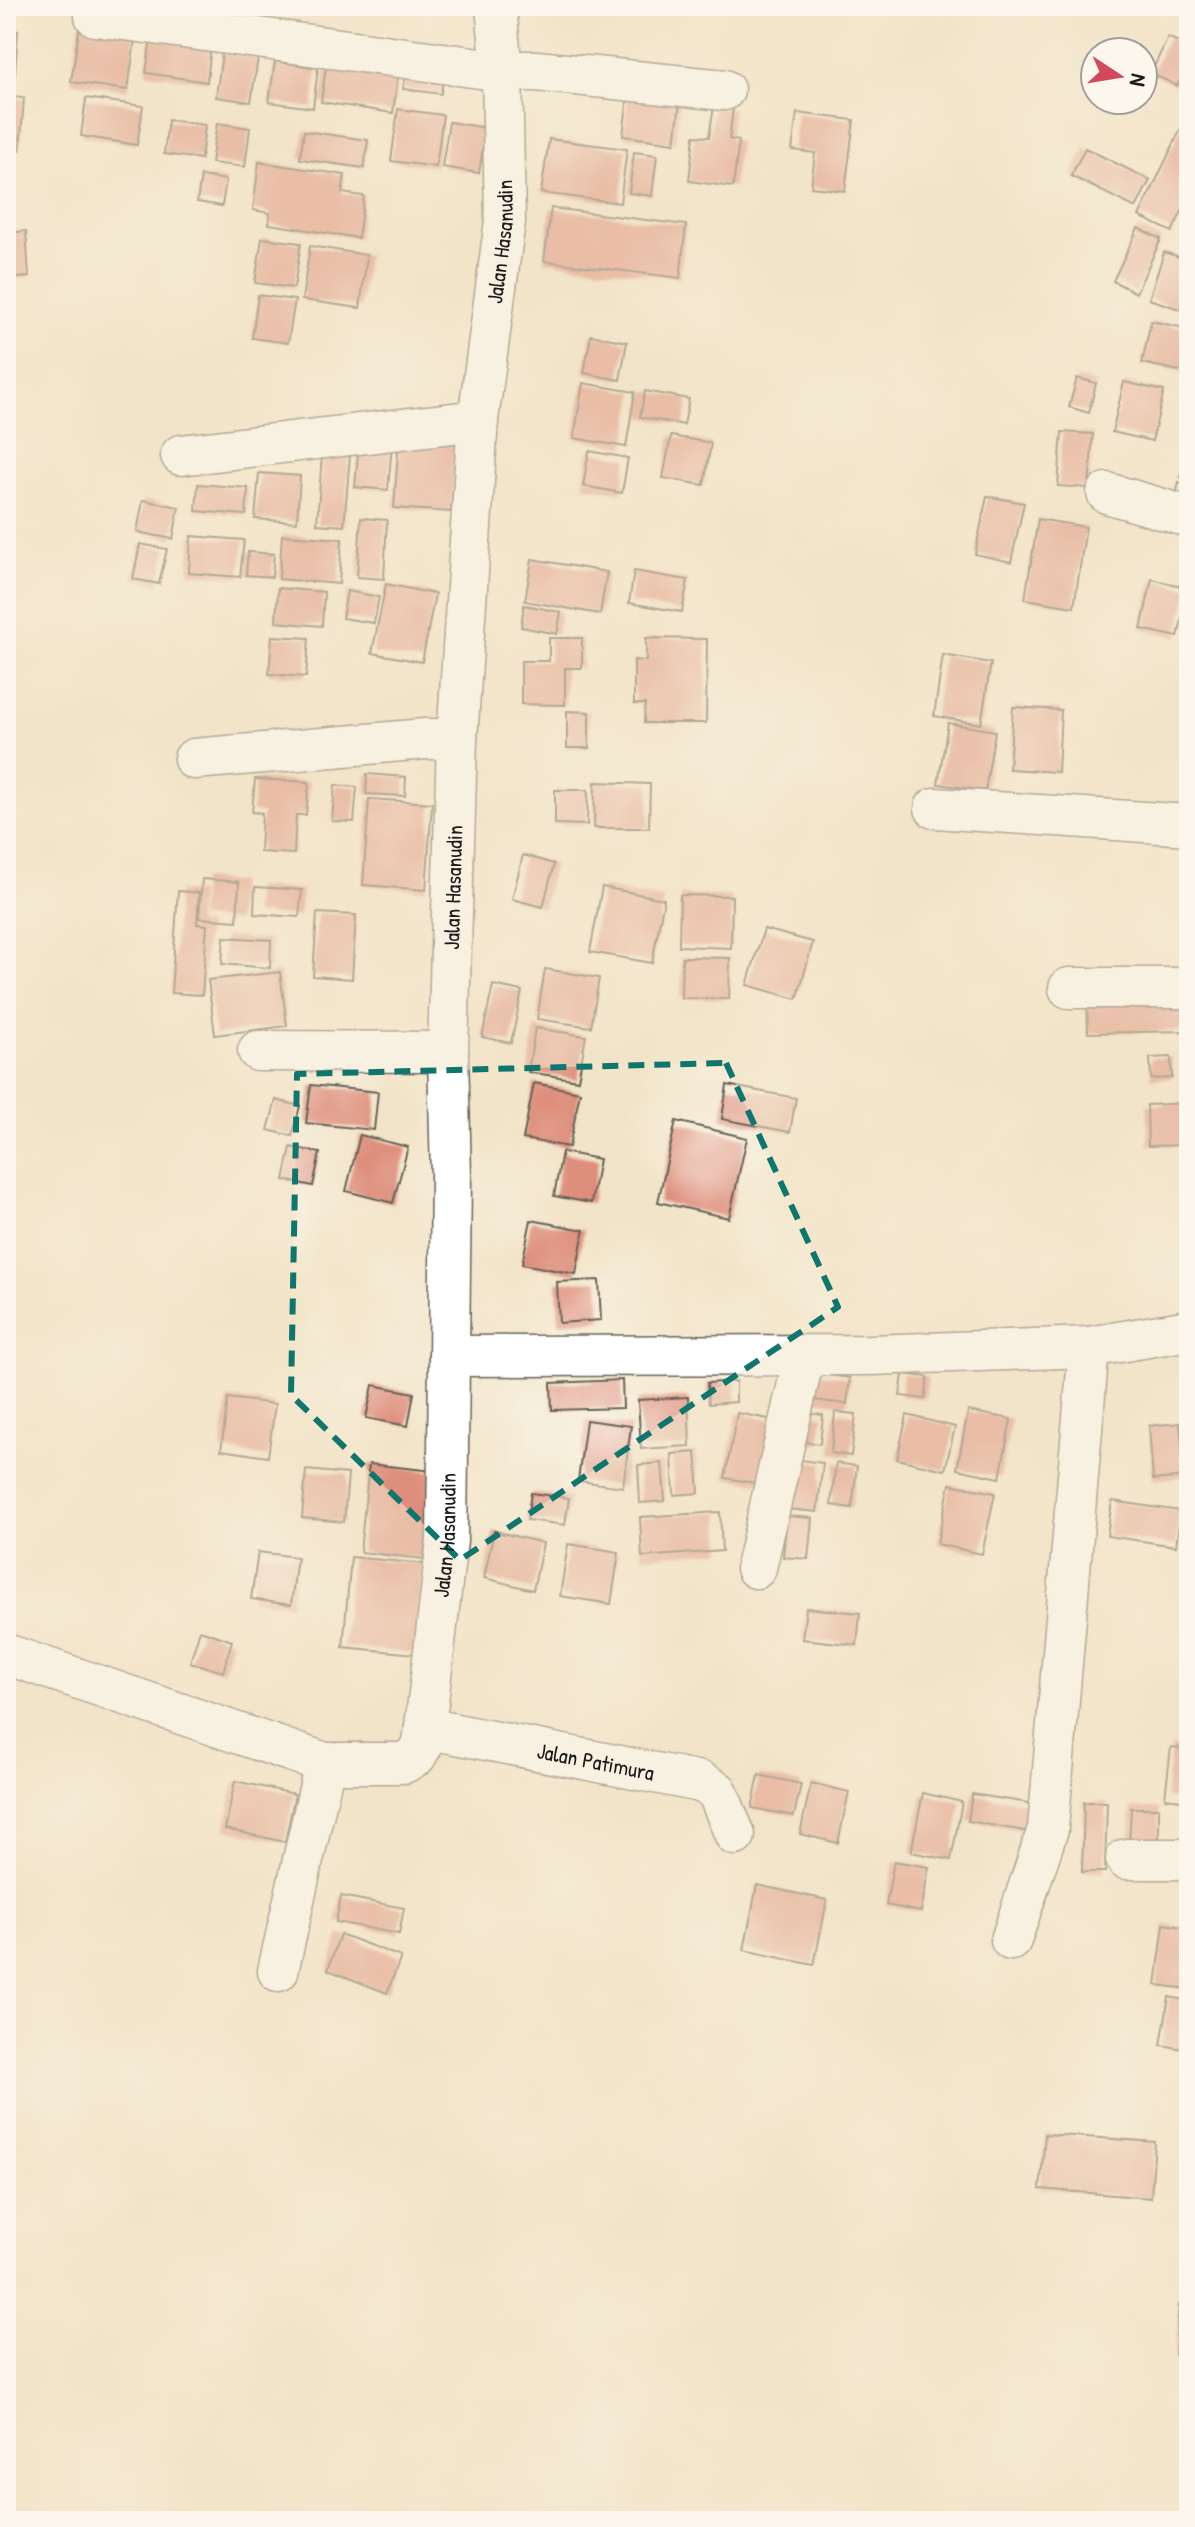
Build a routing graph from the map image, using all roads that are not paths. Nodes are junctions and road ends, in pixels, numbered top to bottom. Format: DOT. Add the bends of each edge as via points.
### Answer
graph roads {
  1 [pos="496,6"];
  2 [pos="95,16"];
  3 [pos="502,71"];
  4 [pos="724,90"];
  5 [pos="478,420"];
  6 [pos="181,455"];
  7 [pos="1107,493"];
  8 [pos="1189,517"];
  9 [pos="457,739"];
  10 [pos="194,759"];
  11 [pos="935,808"];
  12 [pos="1189,825"];
  13 [pos="1069,988"];
  14 [pos="1189,988"];
  15 [pos="258,1051"];
  16 [pos="448,1052"];
  17 [pos="1189,1330"];
  18 [pos="1089,1347"];
  19 [pos="449,1356"];
  20 [pos="804,1357"];
  21 [pos="756,1568"];
  22 [pos="6,1654"];
  23 [pos="425,1728"];
  24 [pos="325,1763"];
  25 [pos="735,1835"];
  26 [pos="1126,1859"];
  27 [pos="1189,1859"];
  28 [pos="1011,1940"];
  29 [pos="278,1971"];
  1 -- 3 [label="street, Jalan Hasanudin"];
  2 -- 3 [label="street"];
  3 -- 4 [label="street"];
  3 -- 5 [label="street, Jalan Hasanudin" via="505,221"];
  5 -- 6 [label="street"];
  5 -- 9 [label="street, Jalan Hasanudin"];
  7 -- 8 [label="street"];
  9 -- 10 [label="street"];
  9 -- 16 [label="street, Jalan Hasanudin"];
  11 -- 12 [label="street"];
  13 -- 14 [label="street"];
  15 -- 16 [label="street"];
  16 -- 19 [label="street, Jalan Hasanudin"];
  17 -- 18 [label="street"];
  18 -- 20 [label="street"];
  18 -- 28 [label="street" via="1048,1829"];
  19 -- 20 [label="street"];
  19 -- 23 [label="street, Jalan Hasanudin" via="447,1541"];
  20 -- 21 [label="street"];
  22 -- 24 [label="street"];
  23 -- 24 [label="street, Jalan Hasanudin" via="416,1756 404,1763"];
  23 -- 25 [label="street, Jalan Patimura" via="701,1782 717,1791"];
  24 -- 29 [label="street"];
  26 -- 27 [label="street"];
}
